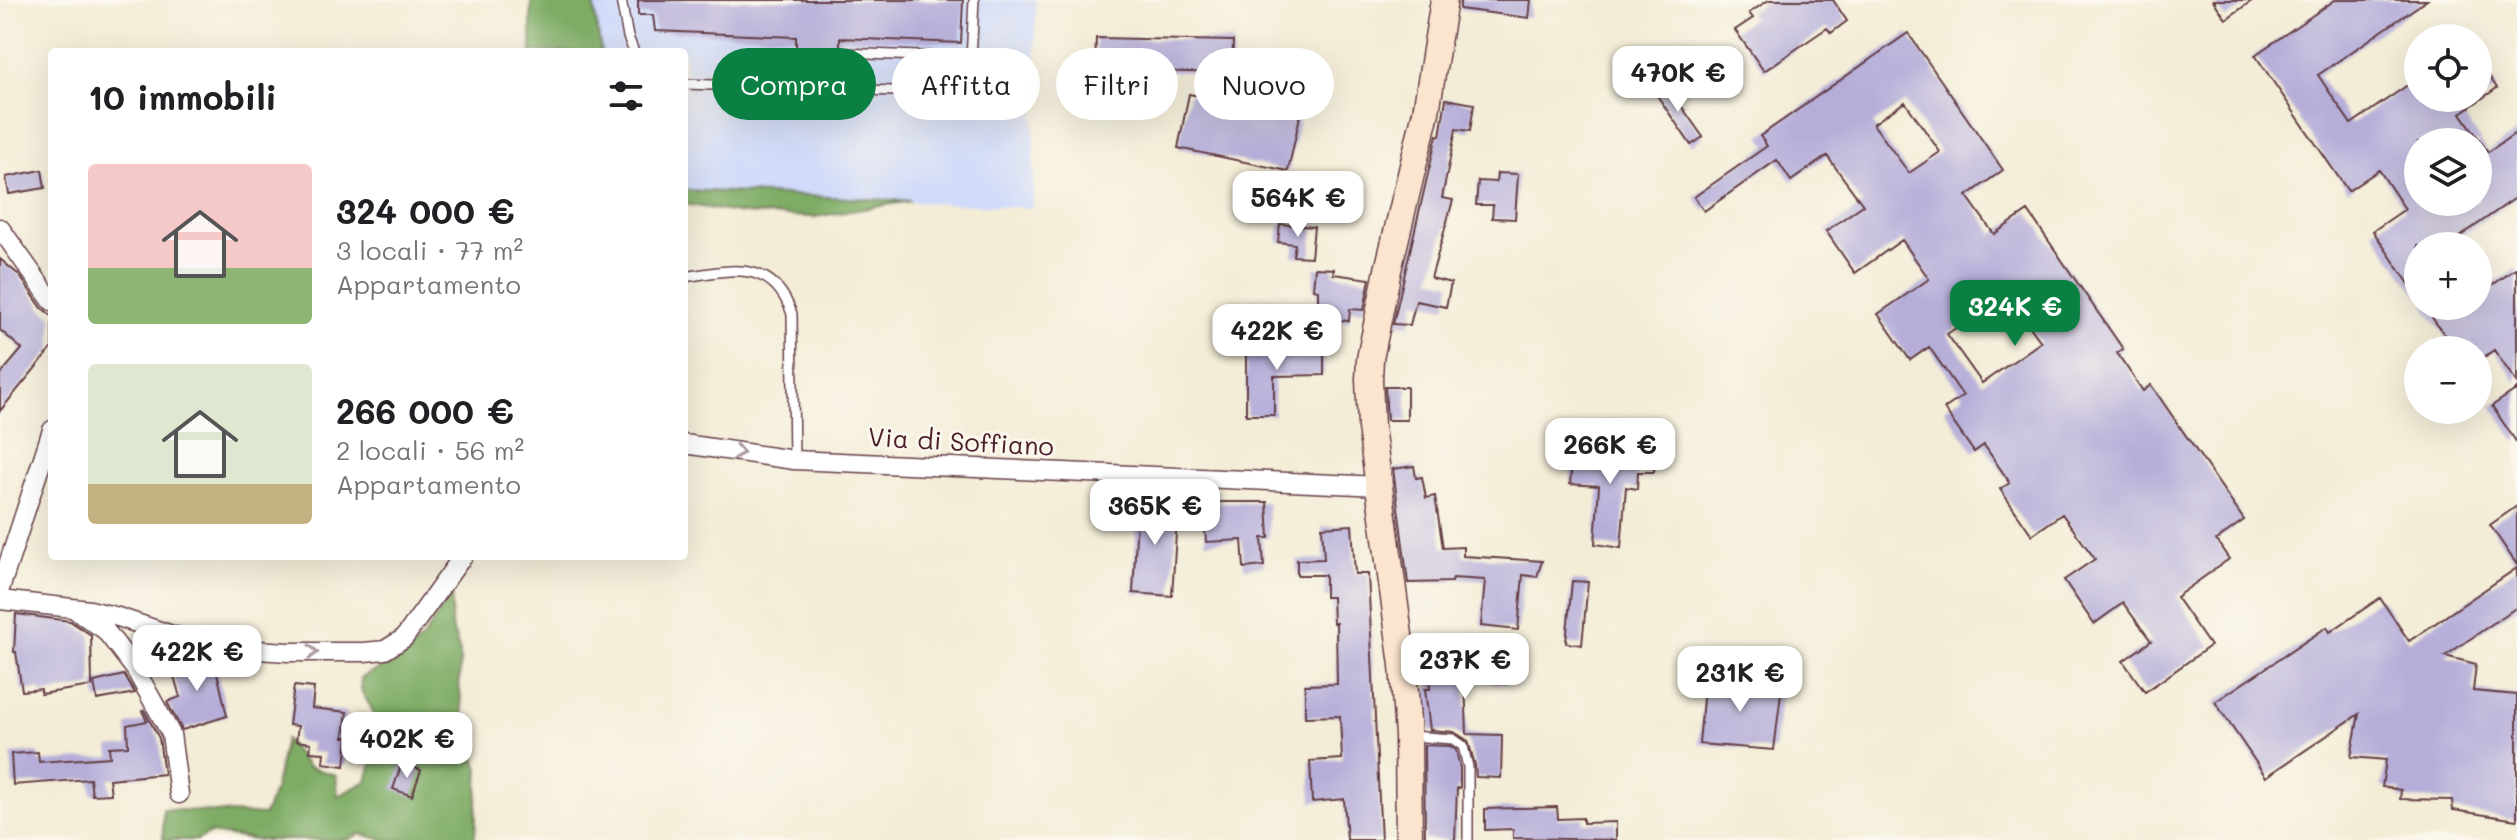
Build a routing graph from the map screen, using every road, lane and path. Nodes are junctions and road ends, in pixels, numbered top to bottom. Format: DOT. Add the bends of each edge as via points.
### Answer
graph roads {
  1 [pos="621,0"];
  2 [pos="974,0"];
  3 [pos="1444,0"];
  4 [pos="632,48"];
  5 [pos="972,48"];
  6 [pos="688,84"];
  7 [pos="892,92"];
  8 [pos="0,228"];
  9 [pos="688,276"];
  10 [pos="48,295"];
  11 [pos="48,442"];
  12 [pos="688,445"];
  13 [pos="794,460"];
  14 [pos="1380,486"];
  15 [pos="460,560"];
  16 [pos="0,589"];
  17 [pos="0,600"];
  18 [pos="73,608"];
  19 [pos="1408,736"];
  20 [pos="179,794"];
  21 [pos="1409,840"];
  22 [pos="1468,840"];
  1 -- 4 [label="lane"];
  2 -- 5 [label="lane"];
  3 -- 14 [label="street" via="1420,140 1370,359 1369,407"];
  6 -- 7 [label="lane"];
  8 -- 10 [label="street"];
  9 -- 13 [label="lane" via="735,269 767,277 786,295 792,314"];
  11 -- 16 [label="street"];
  12 -- 13 [label="street, Via di Soffiano, one-way"];
  13 -- 14 [label="street, Via di Soffiano"];
  14 -- 19 [label="street"];
  18 -- 15 [label="street, one-way" via="208,647 385,650 404,638"];
  17 -- 18 [label="street"];
  18 -- 20 [label="street" via="105,630 135,669 171,734"];
  19 -- 21 [label="street"];
  19 -- 22 [label="lane" via="1453,739 1463,746"];
}
